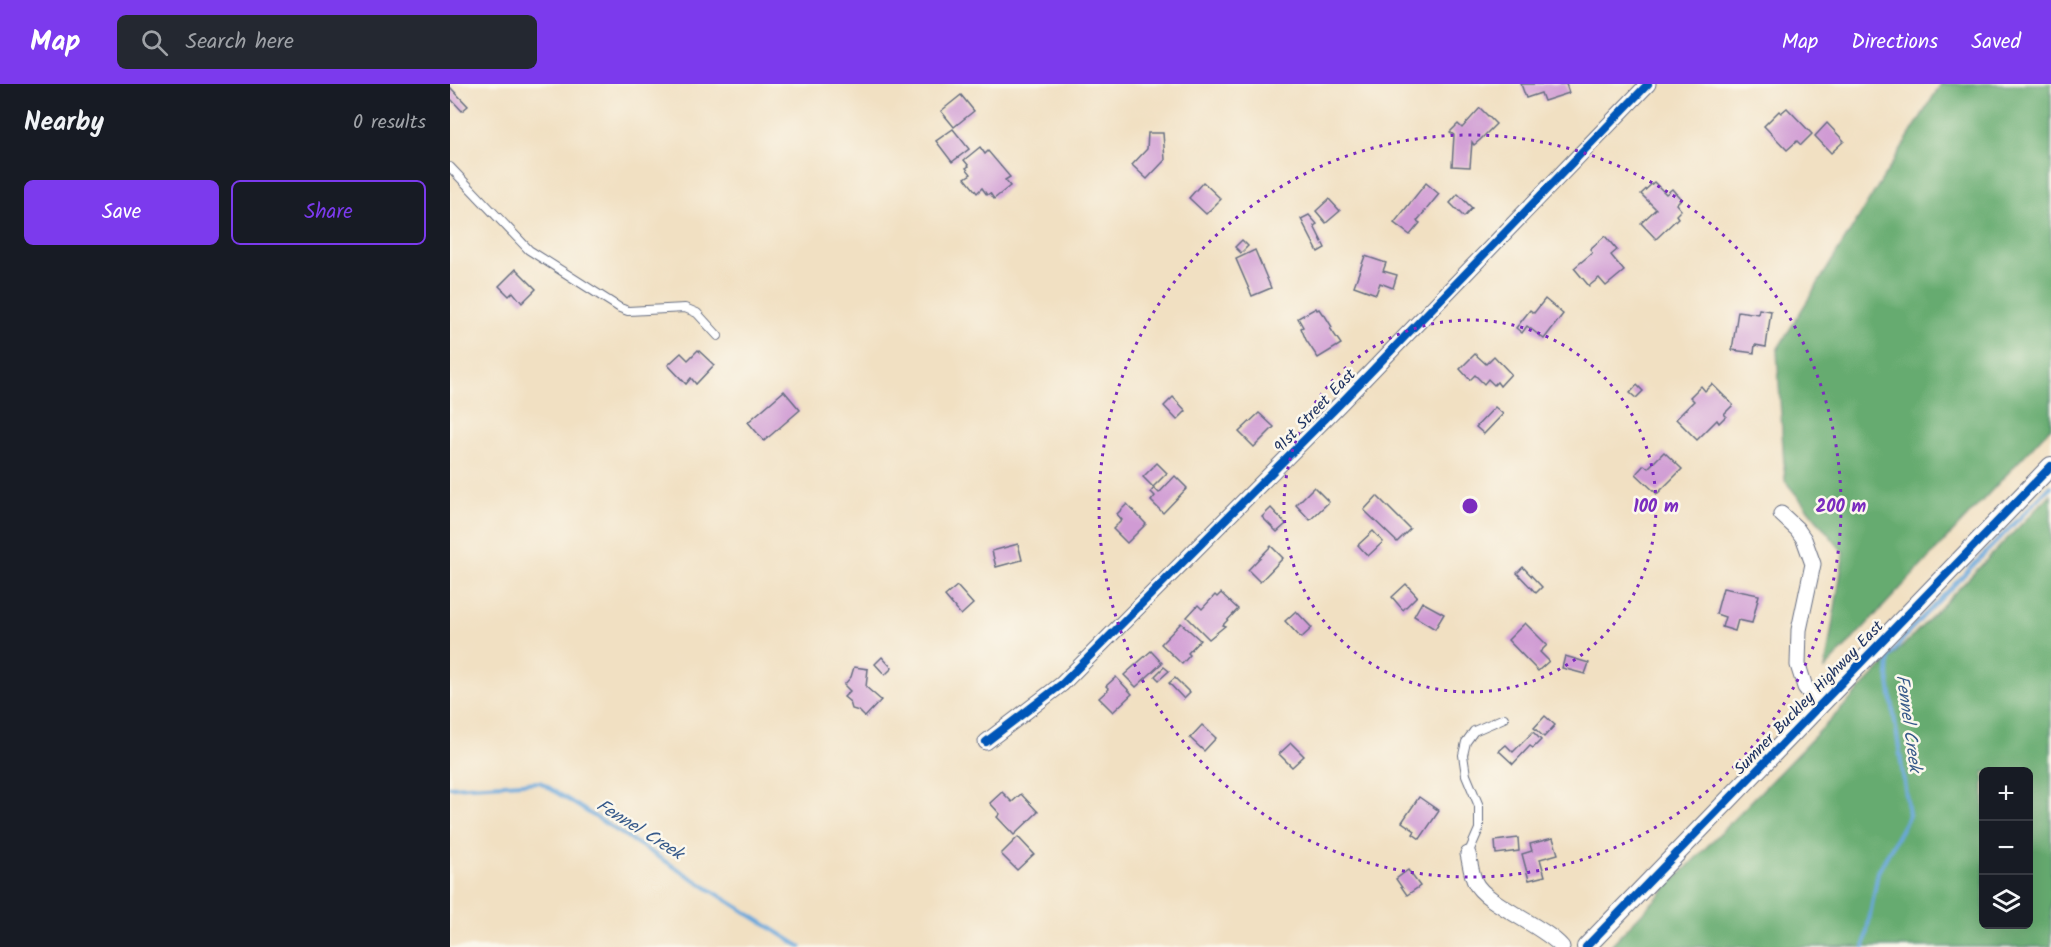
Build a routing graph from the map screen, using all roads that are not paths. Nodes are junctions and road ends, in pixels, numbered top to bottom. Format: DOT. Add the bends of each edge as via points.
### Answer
graph roads {
  1 [pos="1648,84"];
  2 [pos="450,167"];
  3 [pos="718,336"];
  4 [pos="2051,466"];
  5 [pos="1781,514"];
  6 [pos="1819,705"];
  7 [pos="1504,718"];
  8 [pos="986,742"];
  9 [pos="1468,854"];
  10 [pos="1562,947"];
  11 [pos="1586,947"];
  1 -- 8 [label="street, 91st Street East" via="1339,405 1062,684"];
  2 -- 3 [label="lane" via="529,250 620,308 685,308 705,320"];
  4 -- 6 [label="street, Sumner Buckley Highway East"];
  5 -- 6 [label="street" via="1804,539 1813,564 1799,630 1798,665 1805,687"];
  6 -- 11 [label="street, Sumner Buckley Highway East"];
  7 -- 9 [label="lane" via="1474,731 1466,742 1466,775 1479,806 1479,829"];
  9 -- 10 [label="street" via="1482,893"];
}
